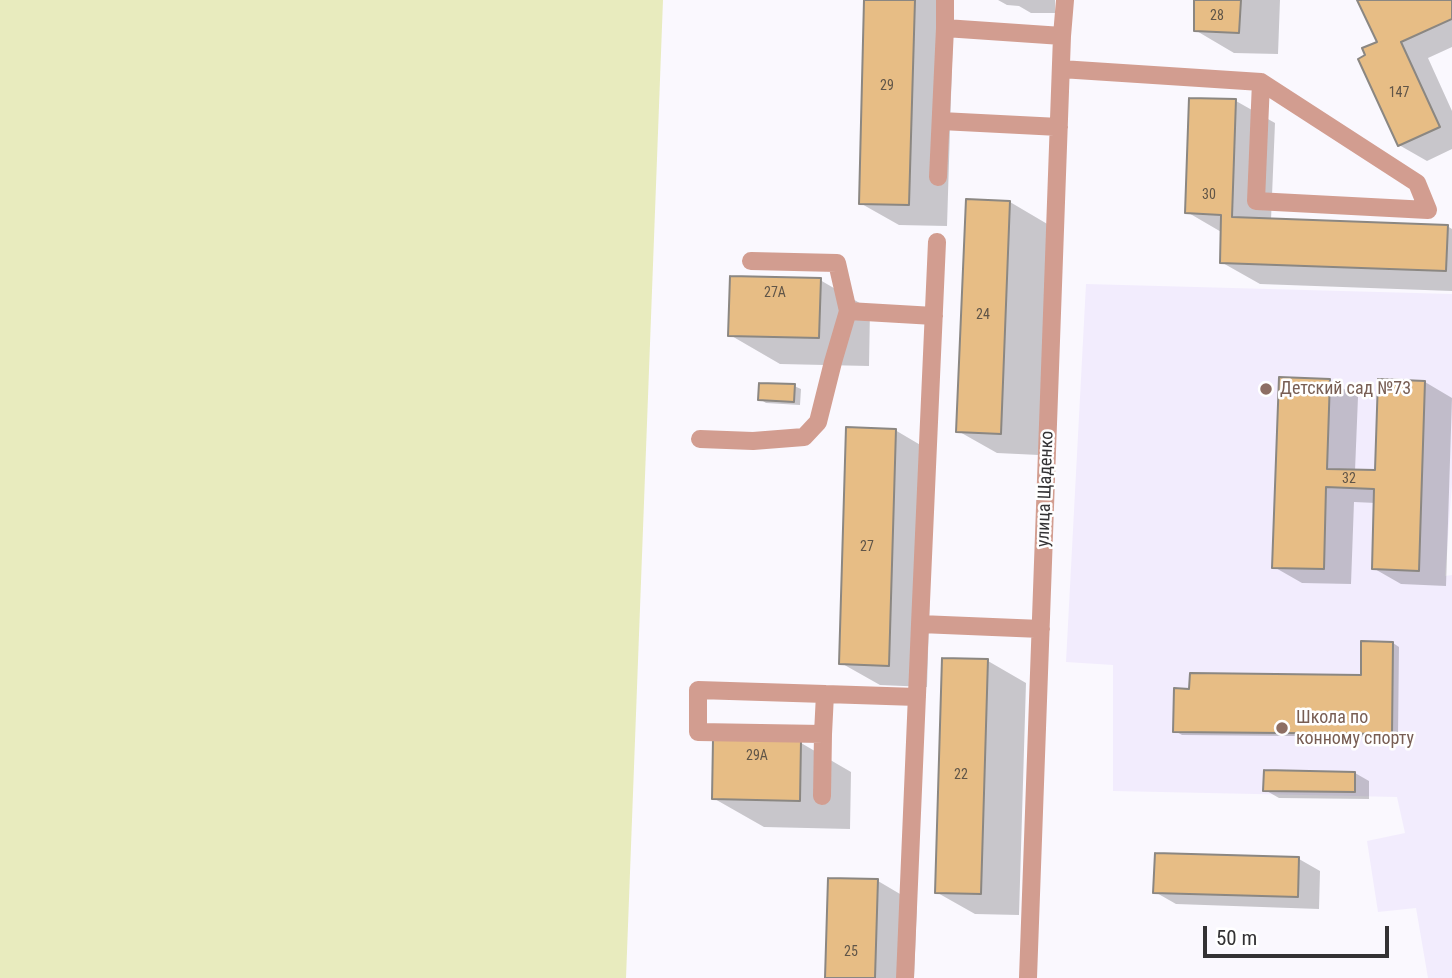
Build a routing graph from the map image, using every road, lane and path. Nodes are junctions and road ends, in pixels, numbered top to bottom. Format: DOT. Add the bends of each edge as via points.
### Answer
graph roads {
  1 [pos="945,0"];
  2 [pos="1065,0"];
  3 [pos="945,28"];
  4 [pos="1062,36"];
  5 [pos="1061,69"];
  6 [pos="1261,82"];
  7 [pos="941,121"];
  8 [pos="1059,127"];
  9 [pos="938,177"];
  10 [pos="937,242"];
  11 [pos="751,261"];
  12 [pos="848,310"];
  13 [pos="934,316"];
  14 [pos="701,439"];
  15 [pos="920,624"];
  16 [pos="1041,629"];
  17 [pos="825,694"];
  18 [pos="917,697"];
  19 [pos="823,734"];
  20 [pos="822,796"];
  21 [pos="905,978"];
  22 [pos="1028,978"];
  1 -- 3 [label="street"];
  2 -- 4 [label="street, улица Щаденко"];
  3 -- 4 [label="street"];
  3 -- 7 [label="street"];
  4 -- 5 [label="street, улица Щаденко"];
  5 -- 6 [label="street"];
  5 -- 8 [label="street, улица Щаденко"];
  6 -- 6 [label="street" via="1256,201 1428,210 1417,183"];
  7 -- 8 [label="street"];
  7 -- 9 [label="street"];
  8 -- 16 [label="street, улица Щаденко"];
  10 -- 13 [label="street"];
  11 -- 12 [label="street" via="838,263"];
  12 -- 13 [label="street"];
  12 -- 14 [label="street" via="818,422 804,437"];
  13 -- 15 [label="street"];
  15 -- 16 [label="street"];
  15 -- 18 [label="street"];
  16 -- 22 [label="street, улица Щаденко"];
  17 -- 18 [label="street"];
  17 -- 19 [label="street"];
  17 -- 19 [label="street" via="698,690 698,732"];
  18 -- 21 [label="street"];
  19 -- 20 [label="street"];
}
